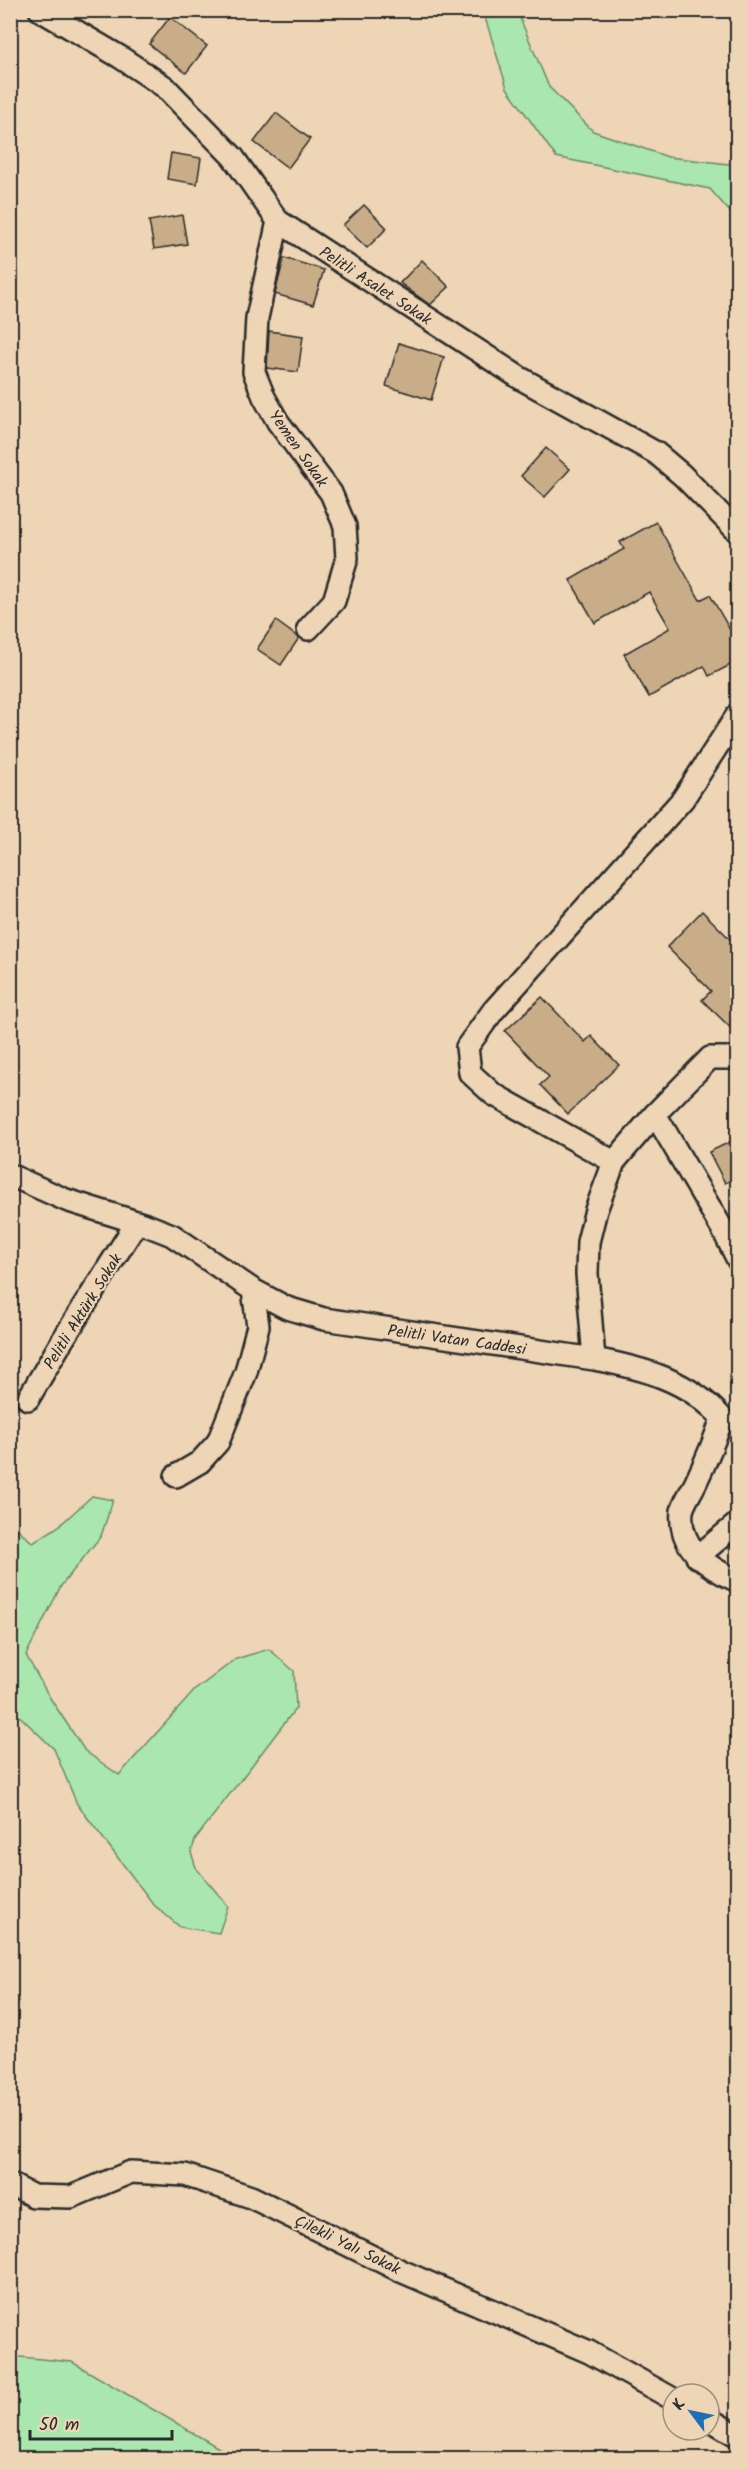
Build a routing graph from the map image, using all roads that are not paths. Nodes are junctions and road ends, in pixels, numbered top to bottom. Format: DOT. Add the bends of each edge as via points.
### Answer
graph roads {
  1 [pos="40,10"];
  2 [pos="278,222"];
  3 [pos="738,532"];
  4 [pos="308,629"];
  5 [pos="738,714"];
  6 [pos="738,1058"];
  7 [pos="655,1113"];
  8 [pos="614,1162"];
  9 [pos="10,1175"];
  10 [pos="138,1222"];
  11 [pos="730,1222"];
  12 [pos="738,1260"];
  13 [pos="253,1290"];
  14 [pos="594,1359"];
  15 [pos="28,1400"];
  16 [pos="176,1476"];
  17 [pos="738,1523"];
  18 [pos="697,1557"];
  19 [pos="738,1581"];
  20 [pos="10,2184"];
  21 [pos="661,2392"];
  22 [pos="721,2427"];
  23 [pos="738,2436"];
  1 -- 2 [label="street, Pelitli Asalet Sokak" via="165,87 233,157"];
  2 -- 3 [label="street, Pelitli Asalet Sokak" via="520,378 656,453"];
  2 -- 4 [label="street, Yemen Sokak" via="257,318 254,372 278,422 331,493 345,526 347,558 334,601"];
  5 -- 8 [label="street" via="683,799 493,1011 467,1047 470,1073 493,1094"];
  6 -- 7 [label="street" via="710,1058"];
  7 -- 8 [label="street"];
  7 -- 11 [label="street"];
  8 -- 14 [label="street" via="588,1242"];
  9 -- 10 [label="street, Pelitli Vatan Caddesi" via="66,1200"];
  10 -- 13 [label="street, Pelitli Vatan Caddesi" via="191,1246"];
  10 -- 15 [label="street, Pelitli Aktürk Sokak"];
  11 -- 12 [label="street"];
  13 -- 14 [label="street, Pelitli Vatan Caddesi" via="287,1308 324,1319"];
  13 -- 16 [label="street" via="258,1326 246,1371 218,1442 200,1462"];
  14 -- 18 [label="street, Pelitli Vatan Caddesi" via="631,1366 681,1383 722,1418 682,1509 684,1536"];
  17 -- 18 [label="street"];
  18 -- 19 [label="street, Pelitli Vatan Caddesi"];
  20 -- 21 [label="street, Çilekli Yalı Sokak" via="33,2196 70,2197 131,2172 185,2175 252,2197 401,2271 589,2352"];
  22 -- 23 [label="street"];
}
